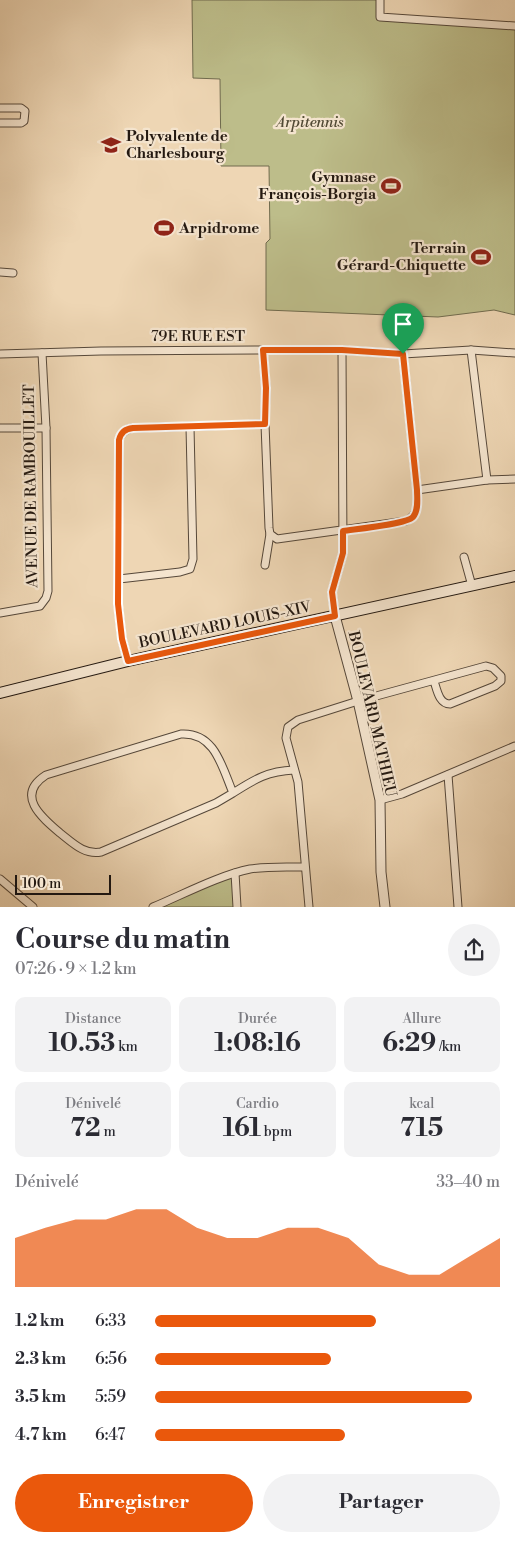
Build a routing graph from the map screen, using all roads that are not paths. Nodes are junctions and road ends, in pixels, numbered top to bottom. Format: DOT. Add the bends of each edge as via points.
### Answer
graph roads {
  1 [pos="380,0"];
  2 [pos="515,26"];
  3 [pos="0,108"];
  4 [pos="0,124"];
  5 [pos="0,272"];
  6 [pos="13,273"];
  7 [pos="263,350"];
  8 [pos="342,350"];
  9 [pos="471,350"];
  10 [pos="42,353"];
  11 [pos="515,353"];
  12 [pos="0,354"];
  13 [pos="403,354"];
  14 [pos="265,424"];
  15 [pos="190,427"];
  16 [pos="0,428"];
  17 [pos="46,428"];
  18 [pos="515,479"];
  19 [pos="487,480"];
  20 [pos="417,490"];
  21 [pos="343,531"];
  22 [pos="270,534"];
  23 [pos="464,557"];
  24 [pos="265,565"];
  25 [pos="515,576"];
  26 [pos="119,579"];
  27 [pos="472,586"];
  28 [pos="0,614"];
  29 [pos="335,616"];
  30 [pos="128,661"];
  31 [pos="434,681"];
  32 [pos="0,694"];
  33 [pos="358,702"];
  34 [pos="515,746"];
  35 [pos="294,770"];
  36 [pos="448,775"];
  37 [pos="233,793"];
  38 [pos="380,800"];
  39 [pos="304,867"];
  40 [pos="235,873"];
  41 [pos="0,879"];
  42 [pos="32,907"];
  43 [pos="153,907"];
  44 [pos="237,907"];
  45 [pos="309,907"];
  46 [pos="385,907"];
  47 [pos="458,907"];
  1 -- 2 [label="street" via="380,16"];
  3 -- 4 [label="street" via="21,108 25,116 21,123"];
  5 -- 6 [label="street"];
  7 -- 8 [label="street, 79E RUE EST"];
  7 -- 10 [label="street, 79E RUE EST"];
  7 -- 14 [label="street"];
  8 -- 13 [label="street, 79E RUE EST"];
  8 -- 21 [label="street, BOULEVARD MATHIEU"];
  9 -- 11 [label="street, 79E RUE EST"];
  9 -- 13 [label="street, 79E RUE EST"];
  9 -- 19 [label="street"];
  10 -- 12 [label="street, 79E RUE EST"];
  10 -- 17 [label="street, AVENUE DE RAMBOUILLET"];
  13 -- 20 [label="street"];
  14 -- 15 [label="street"];
  14 -- 22 [label="street"];
  15 -- 26 [label="street" via="192,565 180,572"];
  15 -- 26 [label="street" via="133,428 120,435"];
  16 -- 17 [label="street"];
  17 -- 28 [label="street, AVENUE DE RAMBOUILLET" via="46,598 40,606"];
  18 -- 19 [label="street"];
  19 -- 20 [label="street"];
  20 -- 21 [label="street" via="418,504 412,519"];
  21 -- 22 [label="street" via="283,539"];
  21 -- 29 [label="street, BOULEVARD MATHIEU" via="343,553 332,592"];
  22 -- 24 [label="street"];
  23 -- 27 [label="street"];
  25 -- 27 [label="main road, BOULEVARD LOUIS-XIV"];
  26 -- 30 [label="street" via="118,604"];
  27 -- 29 [label="main road, BOULEVARD LOUIS-XIV"];
  29 -- 30 [label="main road, BOULEVARD LOUIS-XIV"];
  29 -- 33 [label="street, BOULEVARD MATHIEU"];
  30 -- 32 [label="main road, BOULEVARD LOUIS-XIV"];
  31 -- 31 [label="street" via="486,666 502,676 495,686 450,704 442,701"];
  31 -- 33 [label="street"];
  33 -- 35 [label="street" via="288,726 286,738"];
  33 -- 38 [label="street, BOULEVARD MATHIEU"];
  34 -- 36 [label="street"];
  35 -- 37 [label="street" via="278,770"];
  35 -- 39 [label="street" via="298,782"];
  36 -- 38 [label="street"];
  36 -- 47 [label="street"];
  37 -- 37 [label="street" via="214,750 204,739 192,733 46,775 36,783 32,794 34,805 43,819 79,848 94,854"];
  38 -- 46 [label="street, BOULEVARD MATHIEU"];
  39 -- 40 [label="street" via="268,867"];
  39 -- 45 [label="street"];
  40 -- 43 [label="street"];
  40 -- 44 [label="street"];
  41 -- 42 [label="street"];
}
